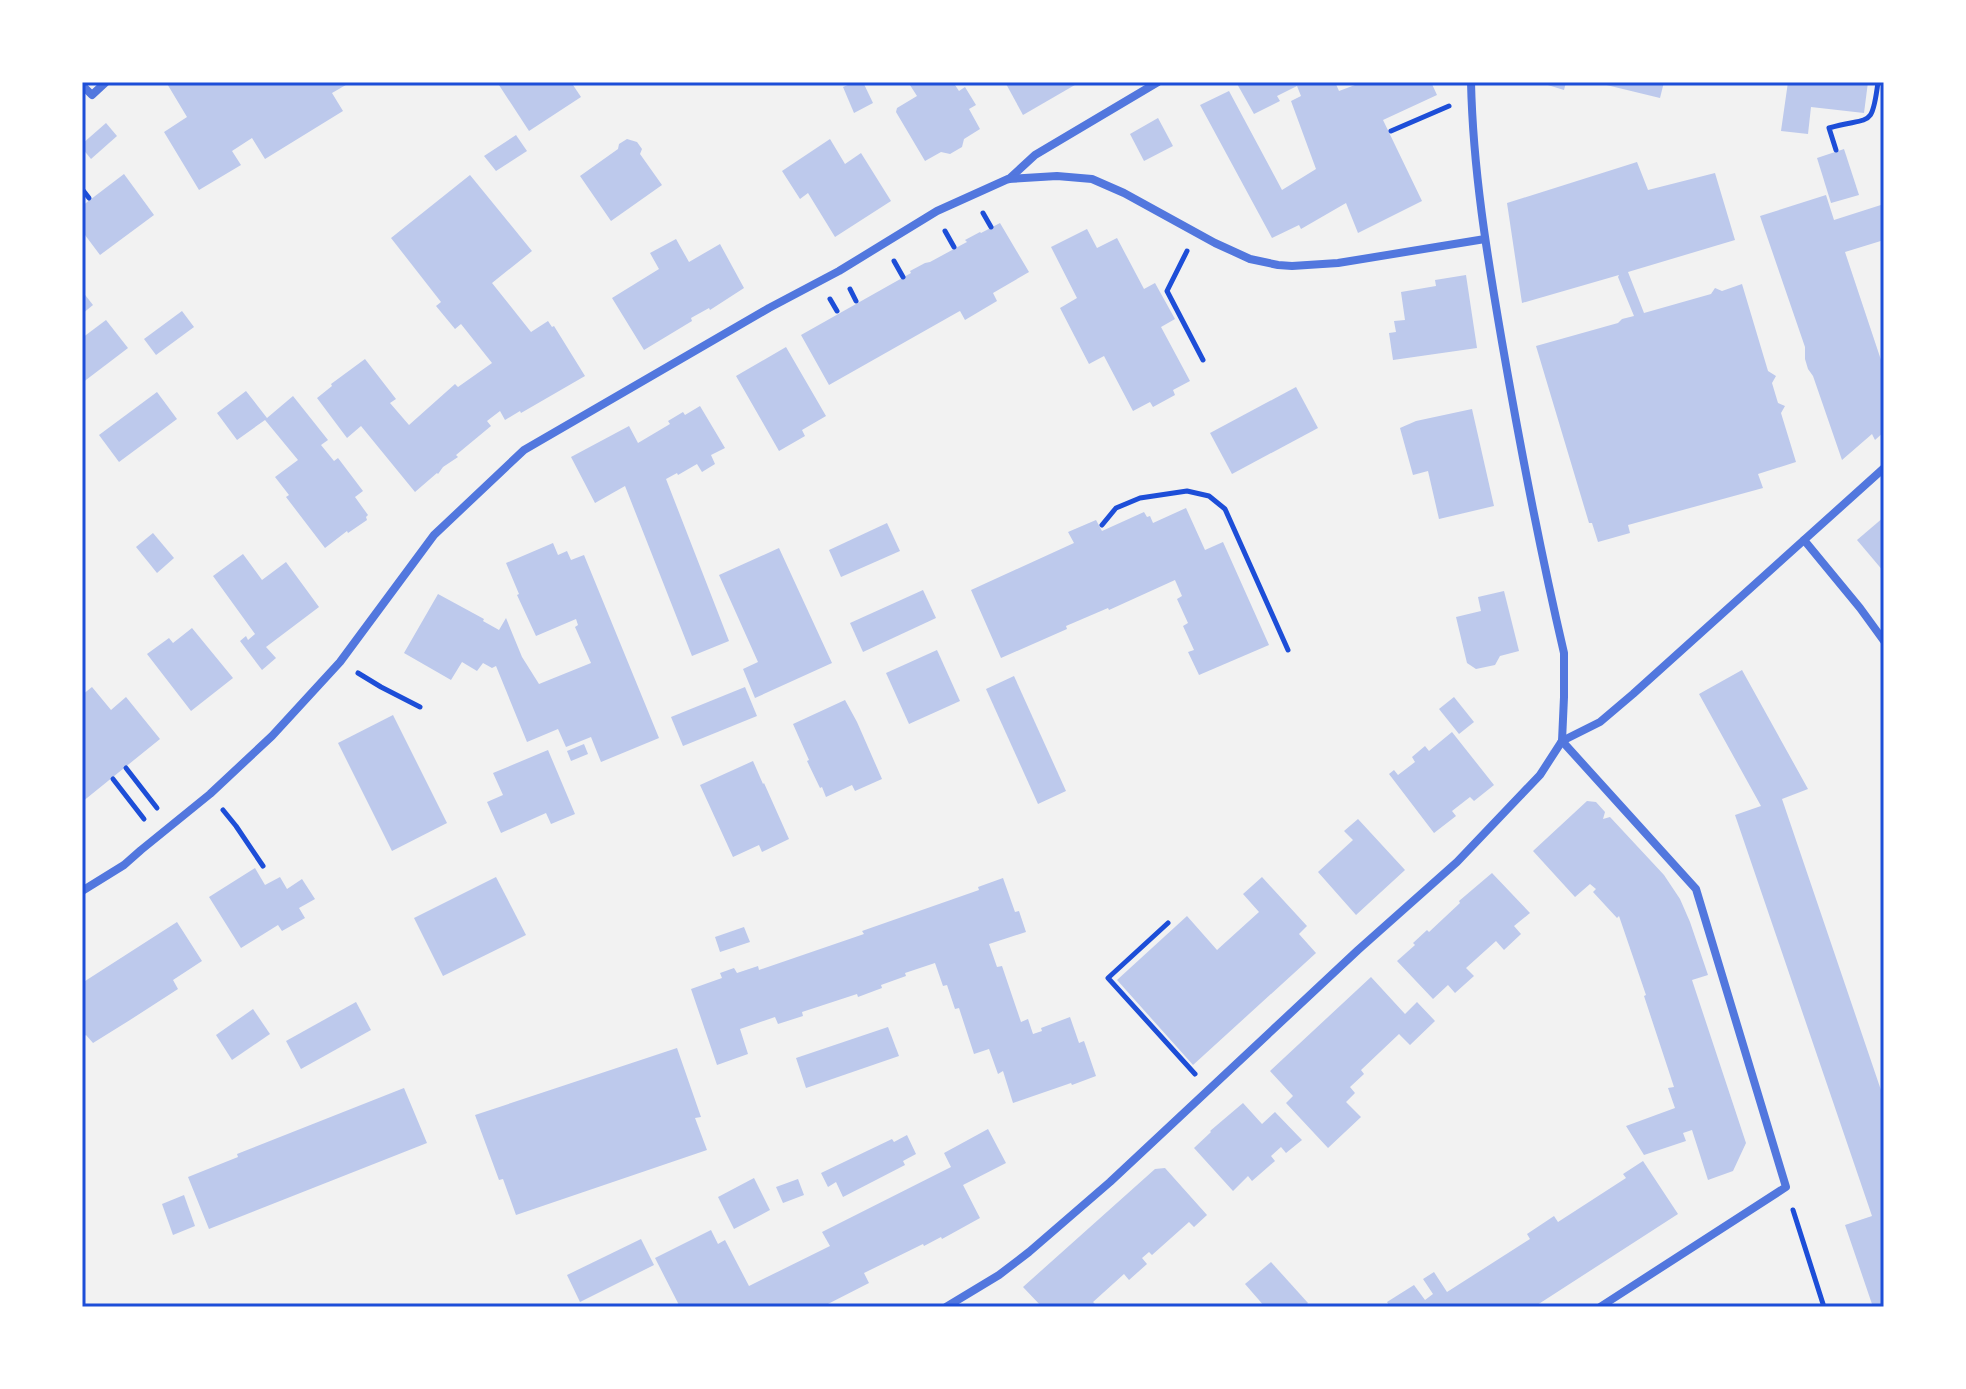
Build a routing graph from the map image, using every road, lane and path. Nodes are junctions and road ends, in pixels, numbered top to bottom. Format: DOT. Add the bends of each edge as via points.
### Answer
graph roads {
  1 [pos="106,82"];
  2 [pos="1158,82"];
  3 [pos="1471,82"];
  4 [pos="1878,82"];
  5 [pos="82,85"];
  6 [pos="1472,102"];
  7 [pos="1391,131"];
  8 [pos="1836,150"];
  9 [pos="1008,179"];
  10 [pos="82,189"];
  11 [pos="89,198"];
  12 [pos="1196,232"];
  13 [pos="1485,239"];
  14 [pos="1203,360"];
  15 [pos="1884,468"];
  16 [pos="1102,525"];
  17 [pos="1804,540"];
  18 [pos="1884,641"];
  19 [pos="1288,650"];
  20 [pos="340,662"];
  21 [pos="420,707"];
  22 [pos="1562,741"];
  23 [pos="126,768"];
  24 [pos="113,779"];
  25 [pos="210,794"];
  26 [pos="170,826"];
  27 [pos="157,836"];
  28 [pos="263,866"];
  29 [pos="82,891"];
  30 [pos="1168,923"];
  31 [pos="1209,1089"];
  32 [pos="1786,1187"];
  33 [pos="946,1307"];
  34 [pos="1600,1307"];
  35 [pos="1824,1307"];
  1 -- 5 [label="street" via="92,95"];
  2 -- 9 [label="street" via="1035,155"];
  3 -- 6 [label="street"];
  4 -- 8 [label="path" via="1874,112 1864,122 1829,128"];
  6 -- 7 [label="path"];
  6 -- 13 [label="street"];
  9 -- 12 [label="street" via="1092,179"];
  9 -- 20 [label="street" via="937,211 524,450 434,535"];
  10 -- 11 [label="path"];
  12 -- 13 [label="street" via="1250,259 1292,266"];
  12 -- 14 [label="path" via="1167,291"];
  13 -- 22 [label="street" via="1564,653"];
  15 -- 17 [label="street"];
  16 -- 19 [label="path" via="1116,508 1140,498 1187,491 1209,496 1225,509"];
  17 -- 18 [label="street"];
  17 -- 22 [label="street" via="1611,713"];
  20 -- 21 [label="path"];
  20 -- 25 [label="street"];
  22 -- 31 [label="street" via="1540,775 1457,862"];
  22 -- 32 [label="street" via="1696,889"];
  23 -- 26 [label="path"];
  24 -- 27 [label="path"];
  25 -- 26 [label="street"];
  25 -- 28 [label="path"];
  26 -- 27 [label="street"];
  27 -- 29 [label="street"];
  30 -- 31 [label="path" via="1108,978"];
  31 -- 33 [label="street" via="1029,1252"];
  32 -- 34 [label="street"];
  32 -- 35 [label="path"];
}
